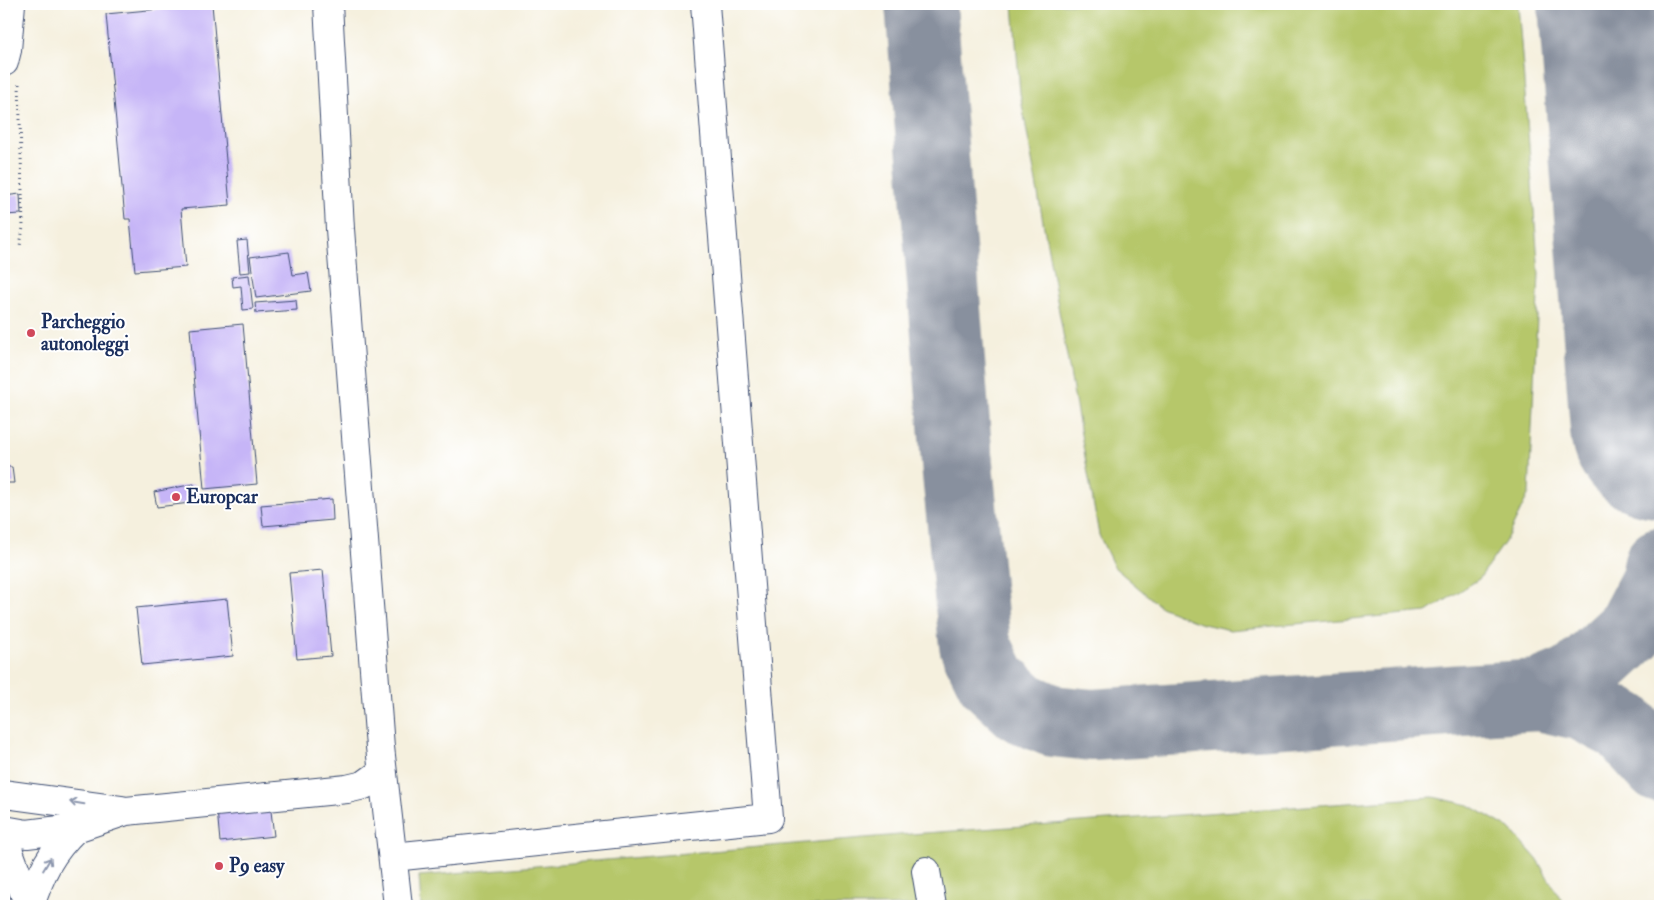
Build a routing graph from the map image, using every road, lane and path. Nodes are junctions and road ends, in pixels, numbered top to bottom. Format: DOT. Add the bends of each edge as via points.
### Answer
graph roads {
  1 [pos="11,4"];
  2 [pos="328,4"];
  3 [pos="705,4"];
  4 [pos="12,70"];
  5 [pos="20,246"];
  6 [pos="382,772"];
  7 [pos="4,794"];
  8 [pos="126,811"];
  9 [pos="76,828"];
  10 [pos="4,830"];
  11 [pos="4,838"];
  12 [pos="393,857"];
  13 [pos="926,871"];
  14 [pos="30,906"];
  15 [pos="398,906"];
  16 [pos="932,906"];
  1 -- 4 [label="street" via="8,50"];
  2 -- 6 [label="street" via="340,228"];
  3 -- 12 [label="street" via="768,818"];
  4 -- 5 [label="path" via="23,228"];
  6 -- 8 [label="street" via="364,785 347,789"];
  6 -- 12 [label="street"];
  8 -- 7 [label="street, one-way"];
  8 -- 9 [label="street"];
  9 -- 10 [label="street" via="27,834"];
  14 -- 9 [label="street, one-way" via="41,873 57,847"];
  11 -- 14 [label="street"];
  12 -- 15 [label="street"];
  13 -- 16 [label="street"];
}
